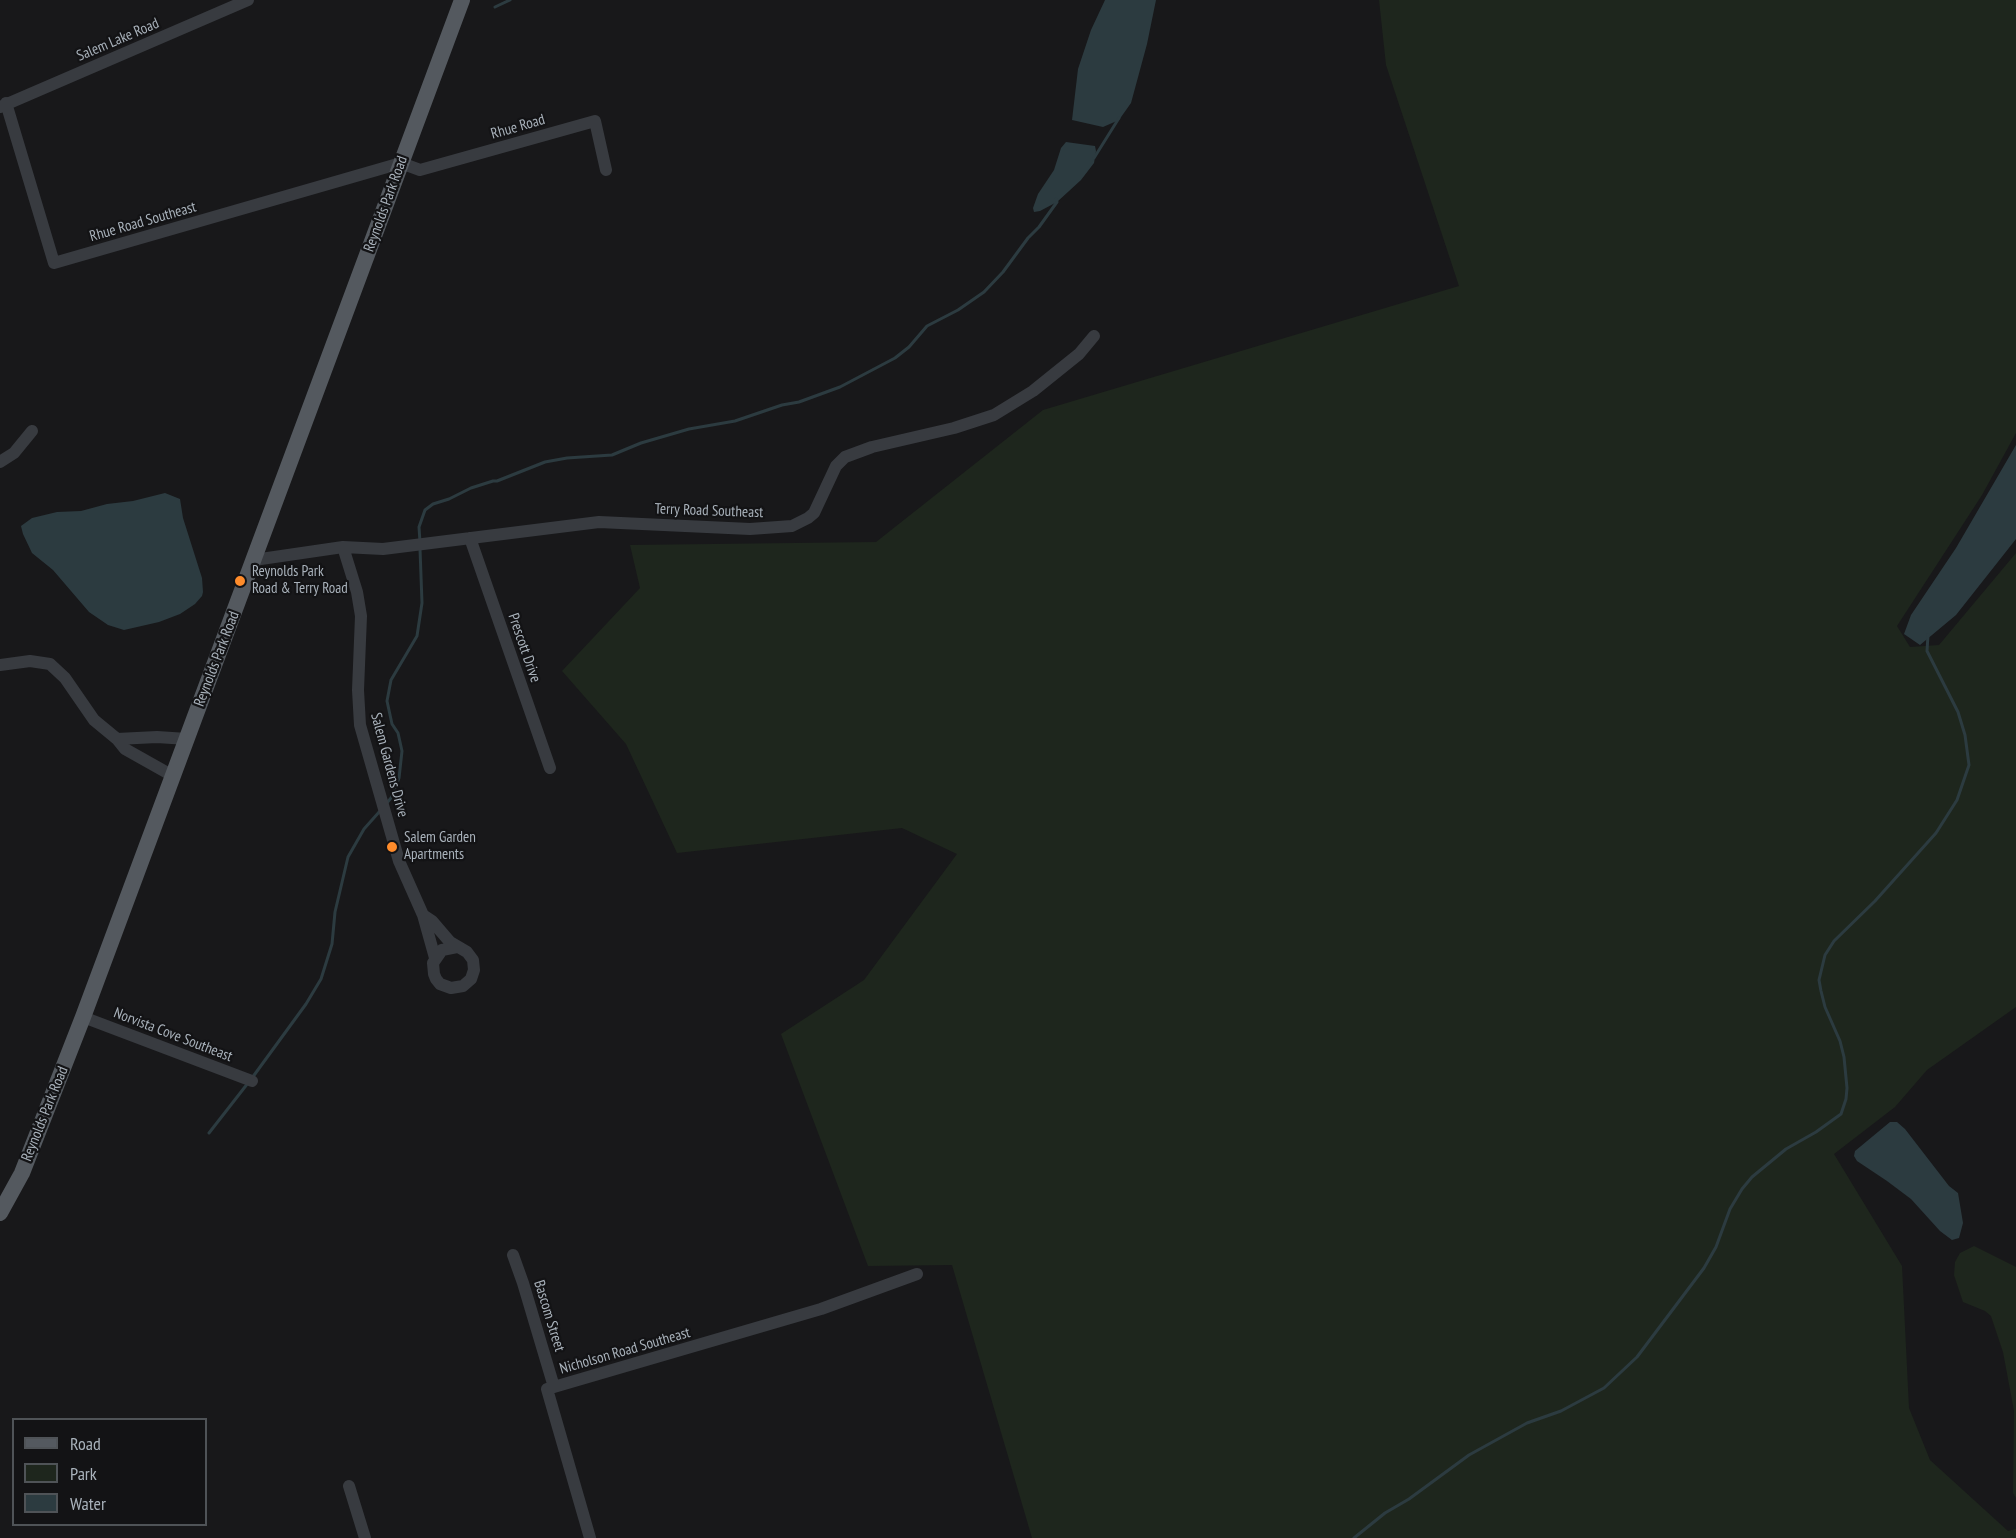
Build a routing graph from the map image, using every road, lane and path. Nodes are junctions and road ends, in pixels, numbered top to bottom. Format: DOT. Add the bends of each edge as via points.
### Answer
graph roads {
  1 [pos="248,0"];
  2 [pos="462,0"];
  3 [pos="3,105"];
  4 [pos="401,162"];
  5 [pos="606,170"];
  6 [pos="1094,336"];
  7 [pos="32,431"];
  8 [pos="0,462"];
  9 [pos="470,538"];
  10 [pos="343,547"];
  11 [pos="254,560"];
  12 [pos="0,665"];
  13 [pos="117,739"];
  14 [pos="187,739"];
  15 [pos="550,768"];
  16 [pos="173,776"];
  17 [pos="423,915"];
  18 [pos="457,947"];
  19 [pos="435,958"];
  20 [pos="83,1017"];
  21 [pos="252,1081"];
  22 [pos="0,1213"];
  23 [pos="513,1255"];
  24 [pos="917,1274"];
  25 [pos="554,1387"];
  26 [pos="349,1486"];
  27 [pos="365,1538"];
  28 [pos="590,1538"];
  1 -- 3 [label="street, Salem Lake Road"];
  2 -- 4 [label="main road, Reynolds Park Road"];
  3 -- 4 [label="street, Rhue Road Southeast" via="54,263"];
  4 -- 5 [label="street, Rhue Road" via="420,170 595,121"];
  4 -- 11 [label="main road, Reynolds Park Road"];
  6 -- 9 [label="street, Terry Road Southeast" via="1079,354 1033,391 994,415 845,457 813,513 792,526 750,529 599,522"];
  7 -- 8 [label="street" via="14,453"];
  9 -- 10 [label="street, Terry Road Southeast" via="383,549"];
  9 -- 15 [label="street, Prescott Drive"];
  10 -- 11 [label="street, Terry Road Southeast"];
  10 -- 17 [label="street, Salem Gardens Drive" via="361,616 360,725 399,861"];
  11 -- 14 [label="main road, Reynolds Park Road"];
  12 -- 13 [label="street" via="30,661 50,664 65,678 94,720"];
  13 -- 14 [label="street"];
  13 -- 16 [label="street" via="125,749"];
  14 -- 16 [label="main road, Reynolds Park Road"];
  16 -- 20 [label="main road, Reynolds Park Road"];
  17 -- 18 [label="street, Salem Gardens Drive"];
  17 -- 19 [label="street, Salem Gardens Drive"];
  18 -- 19 [label="street" via="447,948"];
  18 -- 19 [label="street, Salem Gardens Drive" via="467,952 474,965 471,979 463,986 451,988 440,984 434,974"];
  20 -- 21 [label="street, Norvista Cove Southeast"];
  20 -- 22 [label="main road, Reynolds Park Road" via="22,1173"];
  23 -- 25 [label="street, Bascom Street"];
  24 -- 25 [label="street, Nicholson Road Southeast" via="821,1309"];
  25 -- 28 [label="street, Nicholson Road Southeast" via="547,1389"];
  26 -- 27 [label="street"];
}
